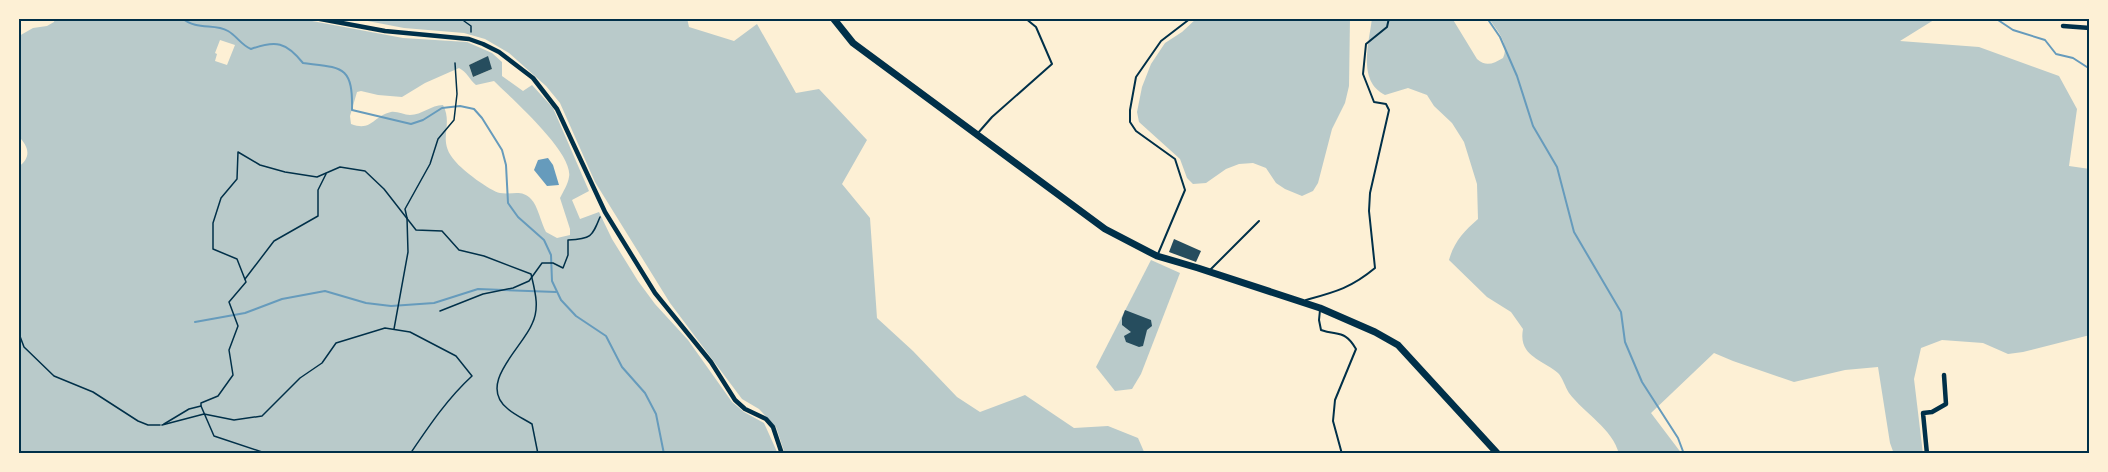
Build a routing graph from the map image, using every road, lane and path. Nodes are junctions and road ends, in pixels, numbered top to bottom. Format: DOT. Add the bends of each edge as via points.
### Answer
graph roads {
  1 [pos="315,18"];
  2 [pos="465,18"];
  3 [pos="833,18"];
  4 [pos="1025,18"];
  5 [pos="1191,18"];
  6 [pos="1389,18"];
  7 [pos="2063,26"];
  8 [pos="2090,28"];
  9 [pos="474,41"];
  10 [pos="455,63"];
  11 [pos="976,135"];
  12 [pos="327,172"];
  13 [pos="604,212"];
  14 [pos="407,218"];
  15 [pos="1259,222"];
  16 [pos="1157,256"];
  17 [pos="1208,272"];
  18 [pos="244,279"];
  19 [pos="1300,302"];
  20 [pos="1320,308"];
  21 [pos="440,312"];
  22 [pos="394,330"];
  23 [pos="18,331"];
  24 [pos="1944,375"];
  25 [pos="201,406"];
  26 [pos="205,415"];
  27 [pos="162,425"];
  28 [pos="268,454"];
  29 [pos="410,454"];
  30 [pos="538,454"];
  31 [pos="782,454"];
  32 [pos="1342,454"];
  33 [pos="1498,454"];
  34 [pos="1927,454"];
  1 -- 9 [label="street"];
  2 -- 9 [label="path"];
  3 -- 11 [label="main road" via="852,43"];
  4 -- 11 [label="lane" via="1036,27 1052,64"];
  5 -- 16 [label="lane" via="1161,41 1136,77 1130,110 1130,122 1136,131 1175,159 1185,190"];
  6 -- 19 [label="lane" via="1387,27 1366,44 1363,74 1374,102 1386,104 1389,110 1370,194 1375,268 1341,290"];
  7 -- 8 [label="street"];
  9 -- 13 [label="street" via="514,62 548,94"];
  10 -- 14 [label="path" via="454,120 438,139 430,164 405,209"];
  11 -- 16 [label="main road" via="1105,229"];
  12 -- 14 [label="path" via="340,167 365,171"];
  12 -- 18 [label="path" via="318,190 318,216 274,241"];
  12 -- 18 [label="path" via="317,177 285,172 260,165 237,152 237,179 221,198 213,223 213,249 237,259"];
  13 -- 21 [label="path" via="597,230 586,239 568,240 563,268 542,263 529,281"];
  13 -- 31 [label="street" via="655,293 711,362 735,400 773,427"];
  14 -- 22 [label="path" via="408,252"];
  14 -- 30 [label="path" via="416,230 442,231 459,250 531,274 537,299 533,324 503,367 497,385 507,409 532,424"];
  15 -- 17 [label="lane"];
  16 -- 17 [label="main road"];
  17 -- 19 [label="main road"];
  18 -- 25 [label="path" via="246,282 230,302 238,326 229,350 233,375 218,396"];
  19 -- 20 [label="main road"];
  20 -- 32 [label="lane" via="1322,330 1350,338 1356,349 1335,400 1333,421"];
  20 -- 33 [label="main road" via="1398,345"];
  22 -- 26 [label="path" via="385,328 336,343 322,363 300,378 262,416 234,420"];
  22 -- 29 [label="path" via="410,332 456,356 472,376 436,414"];
  23 -- 27 [label="path" via="24,347 54,376 93,392 138,422"];
  24 -- 34 [label="street" via="1946,404 1923,413"];
  25 -- 26 [label="path"];
  25 -- 27 [label="path"];
  26 -- 27 [label="path"];
  26 -- 28 [label="path" via="214,436"];
}
